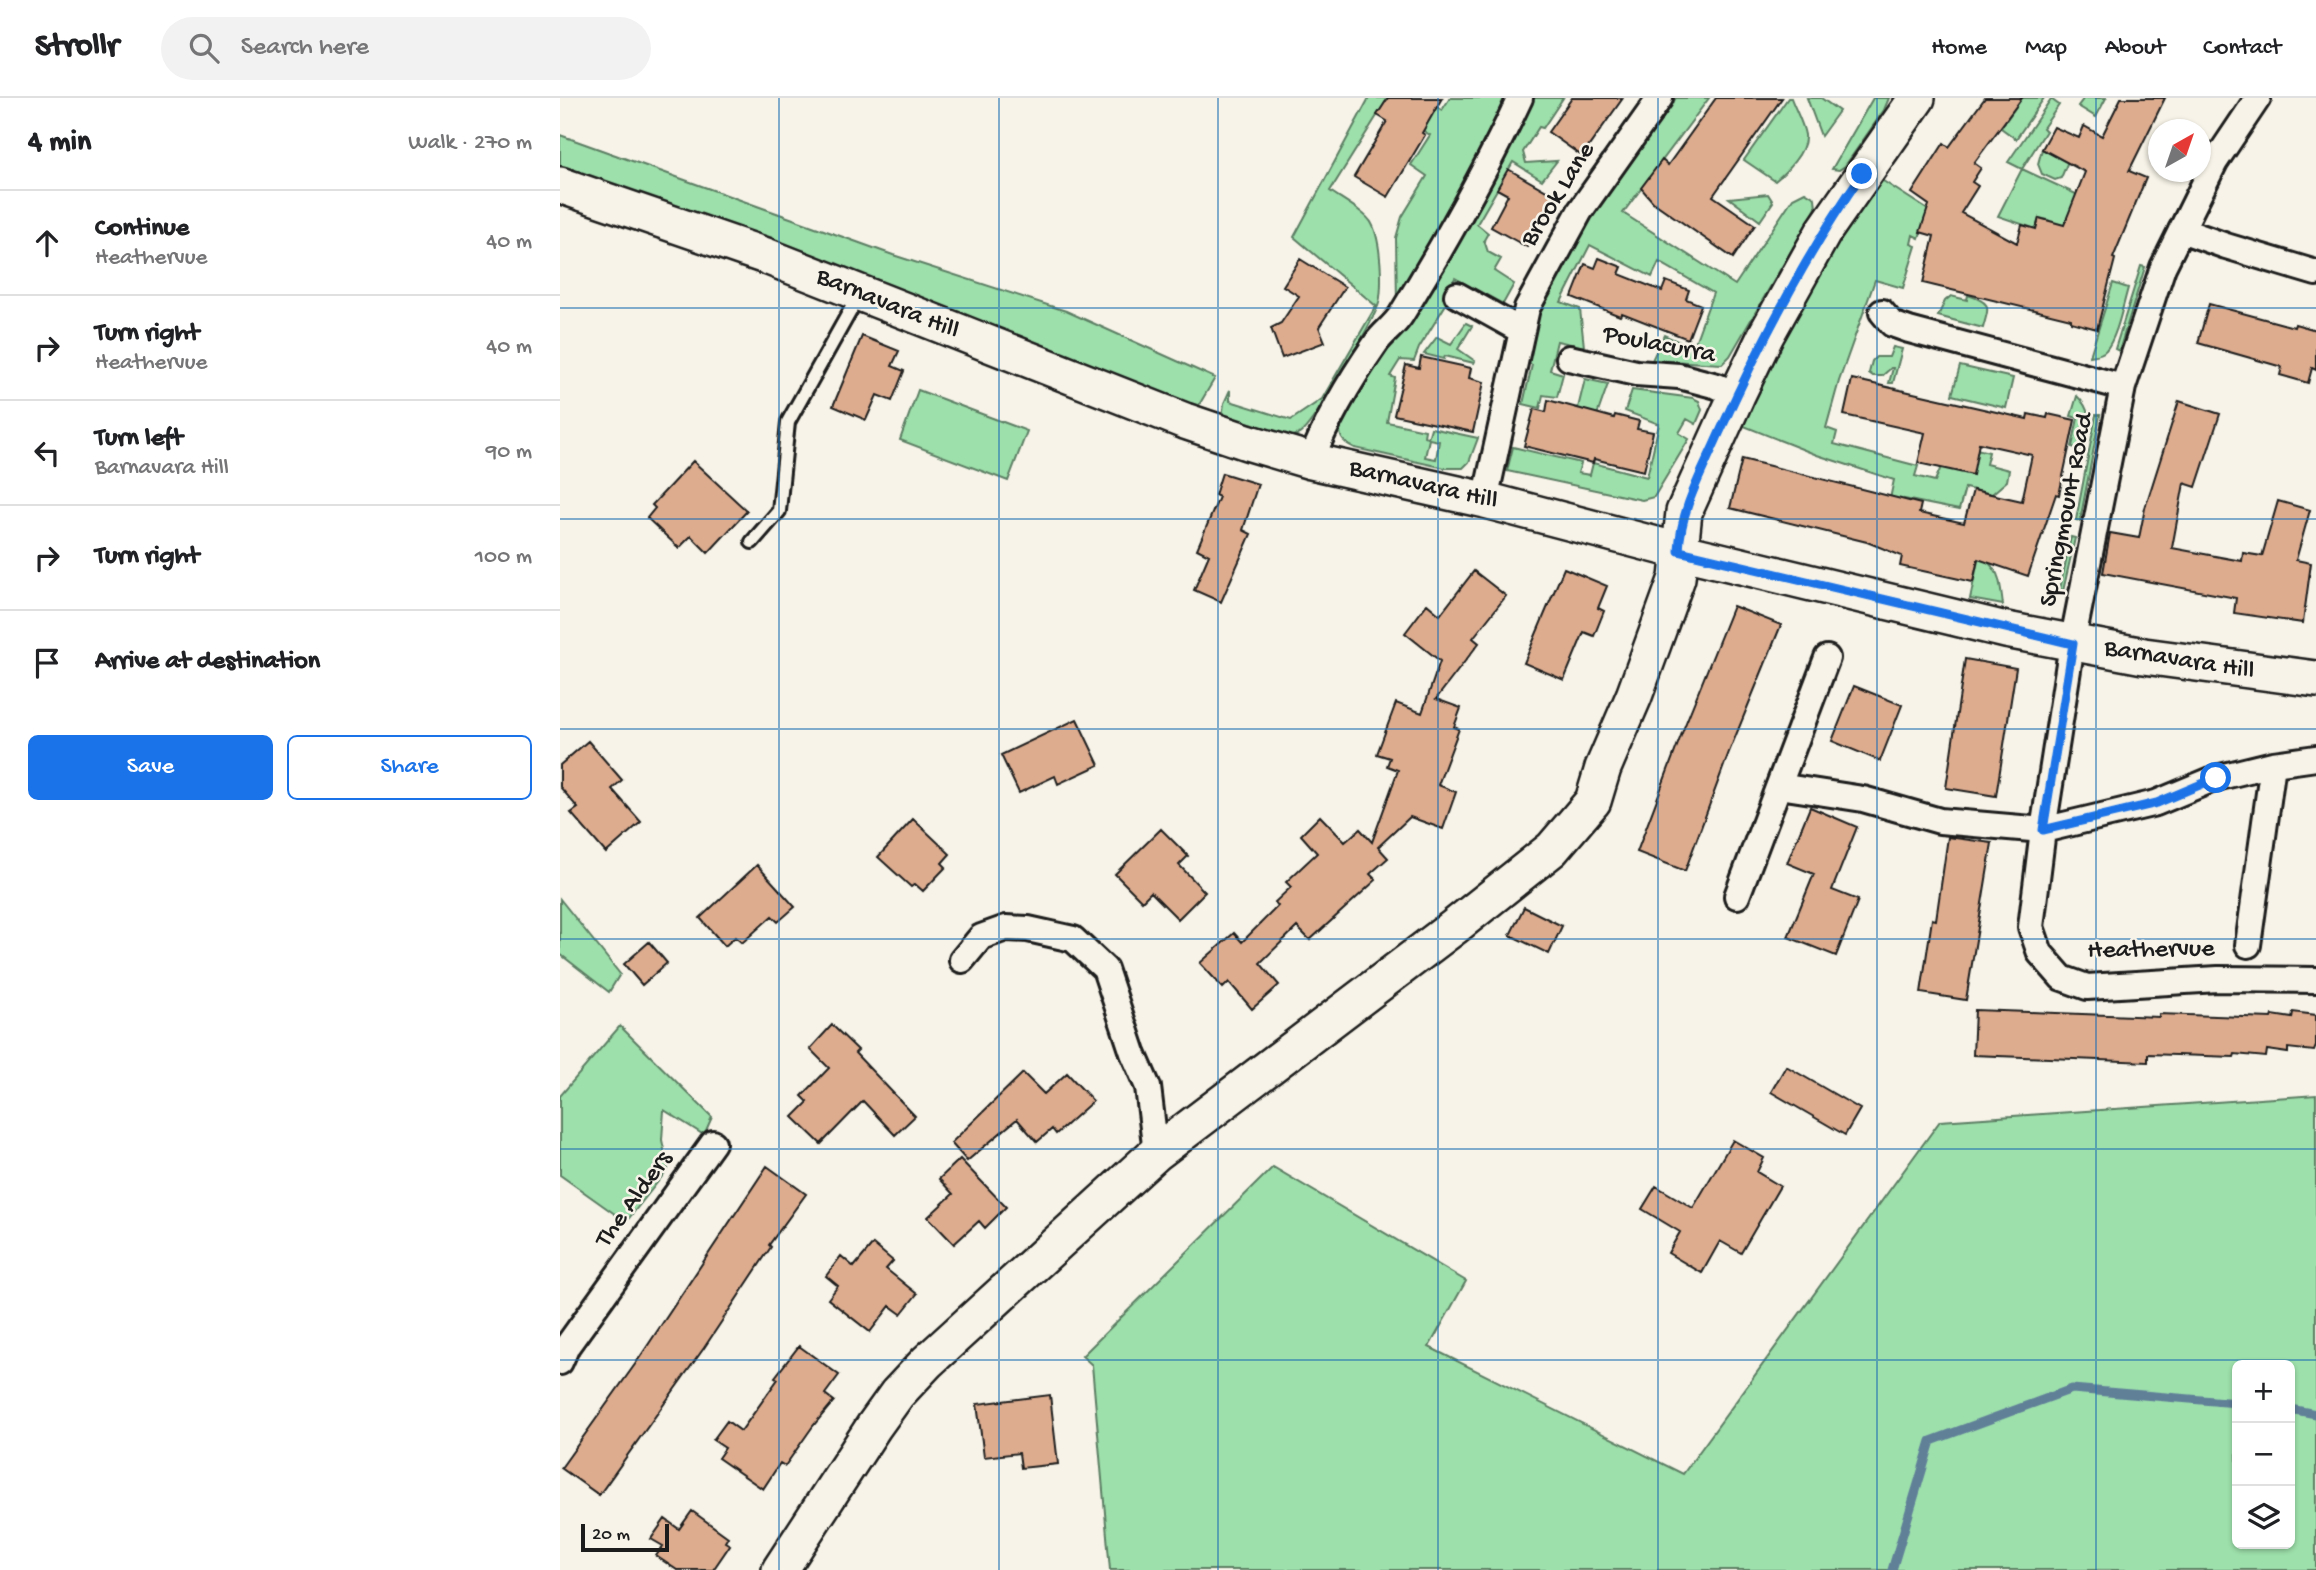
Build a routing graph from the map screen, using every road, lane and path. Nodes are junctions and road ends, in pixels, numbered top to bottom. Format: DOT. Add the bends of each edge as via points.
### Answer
graph roads {
  1 [pos="1520,98"];
  2 [pos="1660,98"];
  3 [pos="1917,98"];
  4 [pos="2258,98"];
  5 [pos="560,184"];
  6 [pos="2181,230"];
  7 [pos="2316,273"];
  8 [pos="860,294"];
  9 [pos="1457,295"];
  10 [pos="1882,312"];
  11 [pos="1521,330"];
  12 [pos="1569,358"];
  13 [pos="2123,387"];
  14 [pos="1737,395"];
  15 [pos="1311,461"];
  16 [pos="1485,500"];
  17 [pos="752,542"];
  18 [pos="1679,551"];
  19 [pos="2073,644"];
  20 [pos="1827,658"];
  21 [pos="2316,679"];
  22 [pos="2316,758"];
  23 [pos="2273,764"];
  24 [pos="1779,786"];
  25 [pos="2043,830"];
  26 [pos="1737,895"];
  27 [pos="2248,945"];
  28 [pos="962,960"];
  29 [pos="2316,980"];
  30 [pos="713,1143"];
  31 [pos="1156,1153"];
  32 [pos="560,1362"];
  33 [pos="780,1570"];
  1 -- 15 [label="street" via="1423,278 1329,420"];
  2 -- 11 [label="street, Brook Lane" via="1580,211 1527,308"];
  3 -- 14 [label="street" via="1824,231"];
  4 -- 6 [label="street, Springmount Road" via="2215,162"];
  5 -- 8 [label="street, Barnavara Hill"];
  6 -- 7 [label="street"];
  6 -- 13 [label="street, Springmount Road" via="2163,267"];
  8 -- 15 [label="street, Barnavara Hill" via="1185,421"];
  8 -- 17 [label="lane" via="789,422 779,511"];
  9 -- 11 [label="street"];
  10 -- 13 [label="street, Springmount Road" via="1892,324 1909,330"];
  11 -- 16 [label="street, Brook Lane"];
  12 -- 14 [label="street, Poulacurra" via="1636,373 1679,376"];
  13 -- 19 [label="street, Springmount Road"];
  14 -- 18 [label="street" via="1684,512"];
  15 -- 16 [label="street, Barnavara Hill"];
  16 -- 18 [label="street, Barnavara Hill"];
  18 -- 19 [label="street, Barnavara Hill"];
  18 -- 31 [label="street" via="1677,578 1593,801 1552,849"];
  19 -- 21 [label="street, Barnavara Hill"];
  19 -- 25 [label="street, Heathervue"];
  20 -- 24 [label="street"];
  22 -- 23 [label="street"];
  23 -- 25 [label="street" via="2216,778 2157,803"];
  23 -- 27 [label="street, Heathervue"];
  24 -- 25 [label="street" via="1864,799 1941,821"];
  24 -- 26 [label="street"];
  25 -- 29 [label="street, Heathervue" via="2031,927 2040,953 2062,978 2087,987 2218,979"];
  28 -- 31 [label="street" via="981,937 1006,928 1028,929 1073,939 1105,969 1148,1087"];
  30 -- 32 [label="street, The Alders"];
  31 -- 33 [label="street" via="897,1394"];
}
